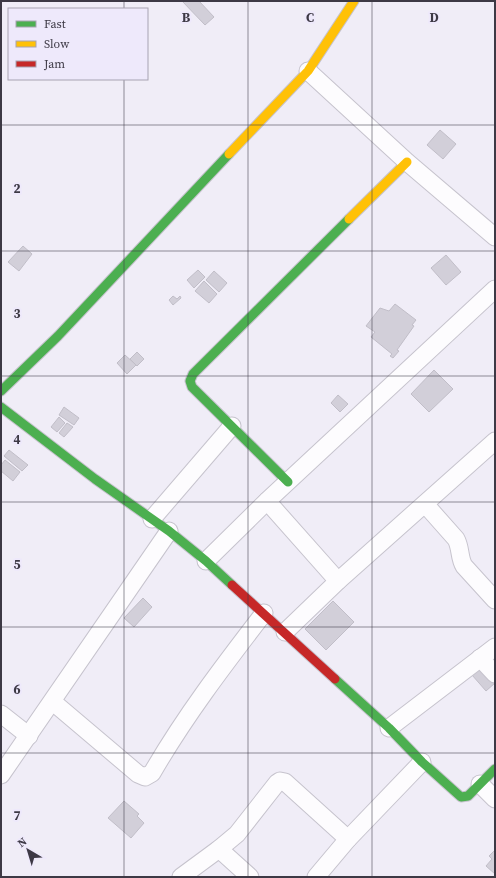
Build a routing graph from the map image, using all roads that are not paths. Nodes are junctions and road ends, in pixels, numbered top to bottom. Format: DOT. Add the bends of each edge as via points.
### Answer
graph roads {
  1 [pos="354,1"];
  2 [pos="308,71"];
  3 [pos="407,162"];
  4 [pos="495,237"];
  5 [pos="495,289"];
  6 [pos="1,391"];
  7 [pos="1,407"];
  8 [pos="232,426"];
  9 [pos="495,441"];
  10 [pos="288,482"];
  11 [pos="267,501"];
  12 [pos="424,504"];
  13 [pos="152,519"];
  14 [pos="169,531"];
  15 [pos="206,561"];
  16 [pos="338,581"];
  17 [pos="495,600"];
  18 [pos="264,613"];
  19 [pos="285,632"];
  20 [pos="495,647"];
  21 [pos="480,658"];
  22 [pos="495,674"];
  23 [pos="53,702"];
  24 [pos="1,714"];
  25 [pos="389,728"];
  26 [pos="29,736"];
  27 [pos="422,762"];
  28 [pos="495,769"];
  29 [pos="1,775"];
  30 [pos="480,784"];
  31 [pos="495,799"];
  32 [pos="348,840"];
  33 [pos="219,849"];
  34 [pos="181,877"];
  35 [pos="250,877"];
  36 [pos="316,877"];
  1 -- 2 [label="street"];
  2 -- 3 [label="street"];
  2 -- 6 [label="street" via="58,336"];
  3 -- 4 [label="street"];
  3 -- 8 [label="street" via="193,374 190,380 192,386"];
  5 -- 10 [label="street"];
  7 -- 13 [label="street"];
  8 -- 10 [label="street"];
  8 -- 13 [label="street"];
  9 -- 12 [label="street"];
  10 -- 11 [label="street"];
  11 -- 15 [label="street"];
  11 -- 16 [label="street"];
  12 -- 16 [label="street"];
  12 -- 17 [label="street" via="456,540 464,566"];
  13 -- 14 [label="street"];
  14 -- 15 [label="street"];
  14 -- 23 [label="street"];
  15 -- 18 [label="street"];
  16 -- 19 [label="street"];
  18 -- 19 [label="street"];
  18 -- 23 [label="street" via="202,694 152,773 146,777 138,774"];
  19 -- 25 [label="street"];
  20 -- 21 [label="street"];
  21 -- 22 [label="street"];
  21 -- 25 [label="street"];
  23 -- 26 [label="street"];
  24 -- 26 [label="street"];
  25 -- 27 [label="street"];
  26 -- 29 [label="street"];
  27 -- 30 [label="street" via="461,797 468,796"];
  27 -- 32 [label="street"];
  28 -- 30 [label="street"];
  30 -- 31 [label="street"];
  32 -- 33 [label="street" via="285,782 280,781 237,834"];
  32 -- 36 [label="street"];
  33 -- 34 [label="street"];
  33 -- 35 [label="street"];
}
